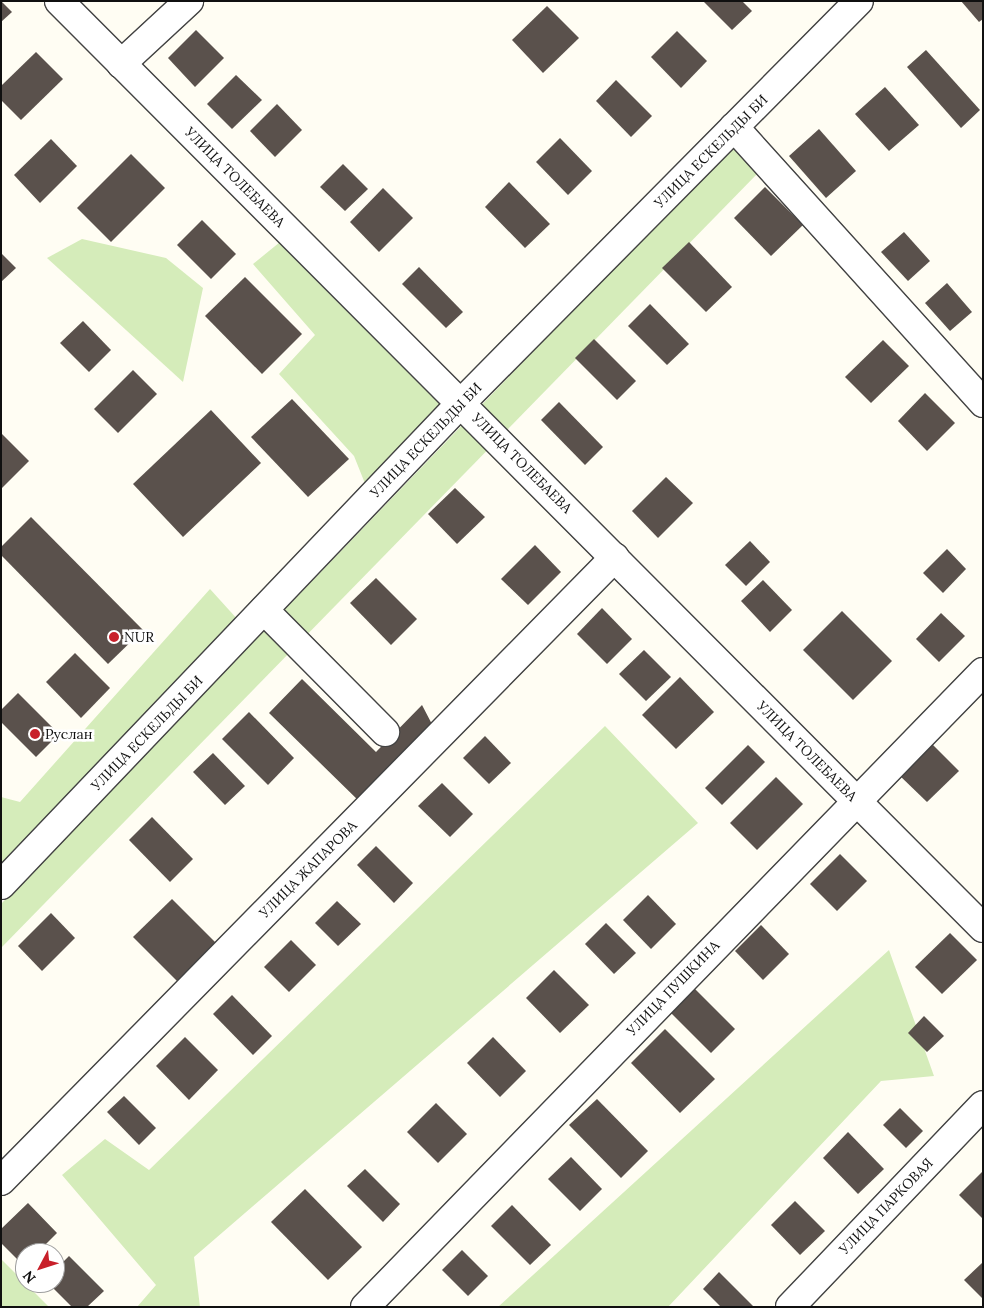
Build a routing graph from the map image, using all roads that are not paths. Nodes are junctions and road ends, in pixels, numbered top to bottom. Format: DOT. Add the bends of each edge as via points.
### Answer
graph roads {
  1 [pos="59,1"];
  2 [pos="189,1"];
  3 [pos="858,1"];
  4 [pos="121,64"];
  5 [pos="734,127"];
  6 [pos="462,402"];
  7 [pos="983,403"];
  8 [pos="615,558"];
  9 [pos="264,610"];
  10 [pos="983,672"];
  11 [pos="384,732"];
  12 [pos="855,799"];
  13 [pos="1,885"];
  14 [pos="983,928"];
  15 [pos="983,1105"];
  16 [pos="1,1181"];
  17 [pos="365,1307"];
  18 [pos="790,1307"];
  1 -- 4 [label="street, УЛИЦА ТОЛЕБАЕВА"];
  2 -- 4 [label="street"];
  3 -- 5 [label="street, УЛИЦА ЕСКЕЛЬДЫ БИ"];
  4 -- 6 [label="street, УЛИЦА ТОЛЕБАЕВА"];
  5 -- 6 [label="street, УЛИЦА ЕСКЕЛЬДЫ БИ"];
  5 -- 7 [label="street"];
  6 -- 8 [label="street, УЛИЦА ТОЛЕБАЕВА"];
  6 -- 9 [label="street, УЛИЦА ЕСКЕЛЬДЫ БИ"];
  8 -- 12 [label="street, УЛИЦА ТОЛЕБАЕВА"];
  8 -- 16 [label="street, УЛИЦА ЖАПАРОВА"];
  9 -- 11 [label="street"];
  9 -- 13 [label="street, УЛИЦА ЕСКЕЛЬДЫ БИ"];
  10 -- 12 [label="street, УЛИЦА ПУШКИНА"];
  12 -- 14 [label="street, УЛИЦА ТОЛЕБАЕВА"];
  12 -- 17 [label="street, УЛИЦА ПУШКИНА"];
  15 -- 18 [label="street, УЛИЦА ПАРКОВАЯ"];
}
